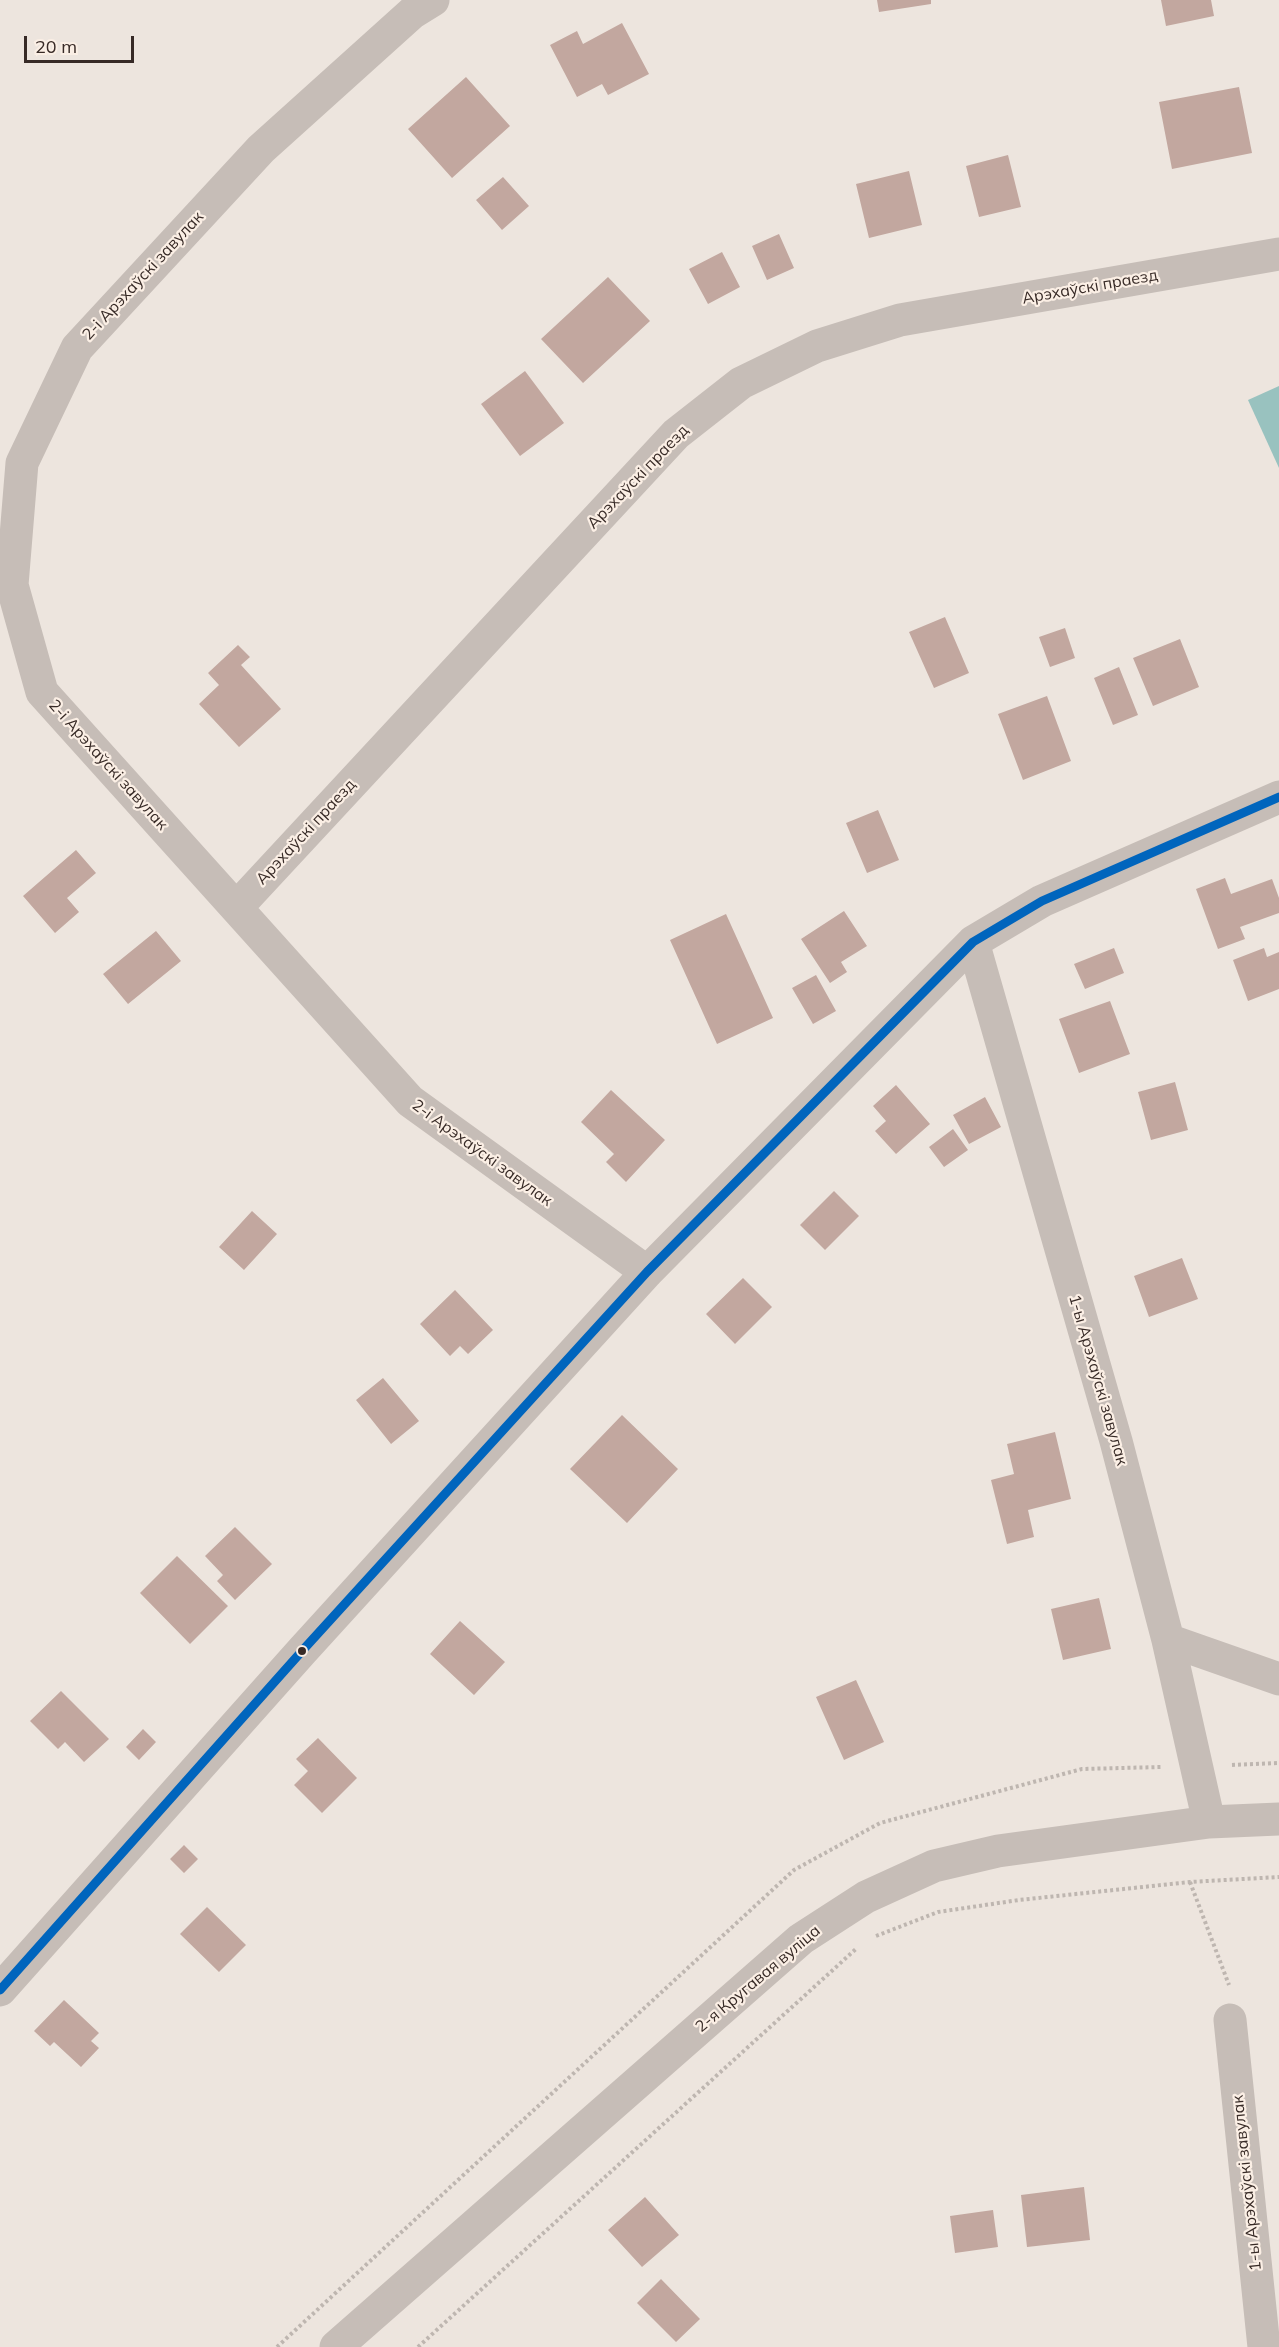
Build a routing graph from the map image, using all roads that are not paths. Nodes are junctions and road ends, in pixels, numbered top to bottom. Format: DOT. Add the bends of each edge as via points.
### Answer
graph roads {
  1 [pos="433,0"];
  2 [pos="1279,254"];
  3 [pos="1279,796"];
  4 [pos="237,907"];
  5 [pos="973,942"];
  6 [pos="646,1272"];
  7 [pos="1168,1640"];
  8 [pos="1279,1679"];
  9 [pos="1279,1819"];
  10 [pos="1209,1822"];
  11 [pos="0,1990"];
  12 [pos="1230,2020"];
  13 [pos="336,2347"];
  14 [pos="1264,2347"];
  1 -- 4 [label="street, 2-і Арэхаўскі завулак" via="412,13 261,149 77,348 22,463 12,585 42,692"];
  2 -- 4 [label="street, Арэхаўскі праезд" via="900,320 817,346 741,383 676,434"];
  3 -- 5 [label="street" via="1042,901"];
  4 -- 6 [label="street, 2-і Арэхаўскі завулак" via="410,1101"];
  5 -- 6 [label="street"];
  5 -- 7 [label="street, 1-ы Арэхаўскі завулак" via="1116,1441"];
  6 -- 11 [label="street"];
  7 -- 8 [label="street"];
  7 -- 10 [label="street, 1-ы Арэхаўскі завулак"];
  9 -- 10 [label="street, 2-я Кругавая вуліца"];
  10 -- 13 [label="street, 2-я Кругавая вуліца" via="998,1851 934,1866 866,1897 801,1939"];
  12 -- 14 [label="street, 1-ы Арэхаўскі завулак"];
}
